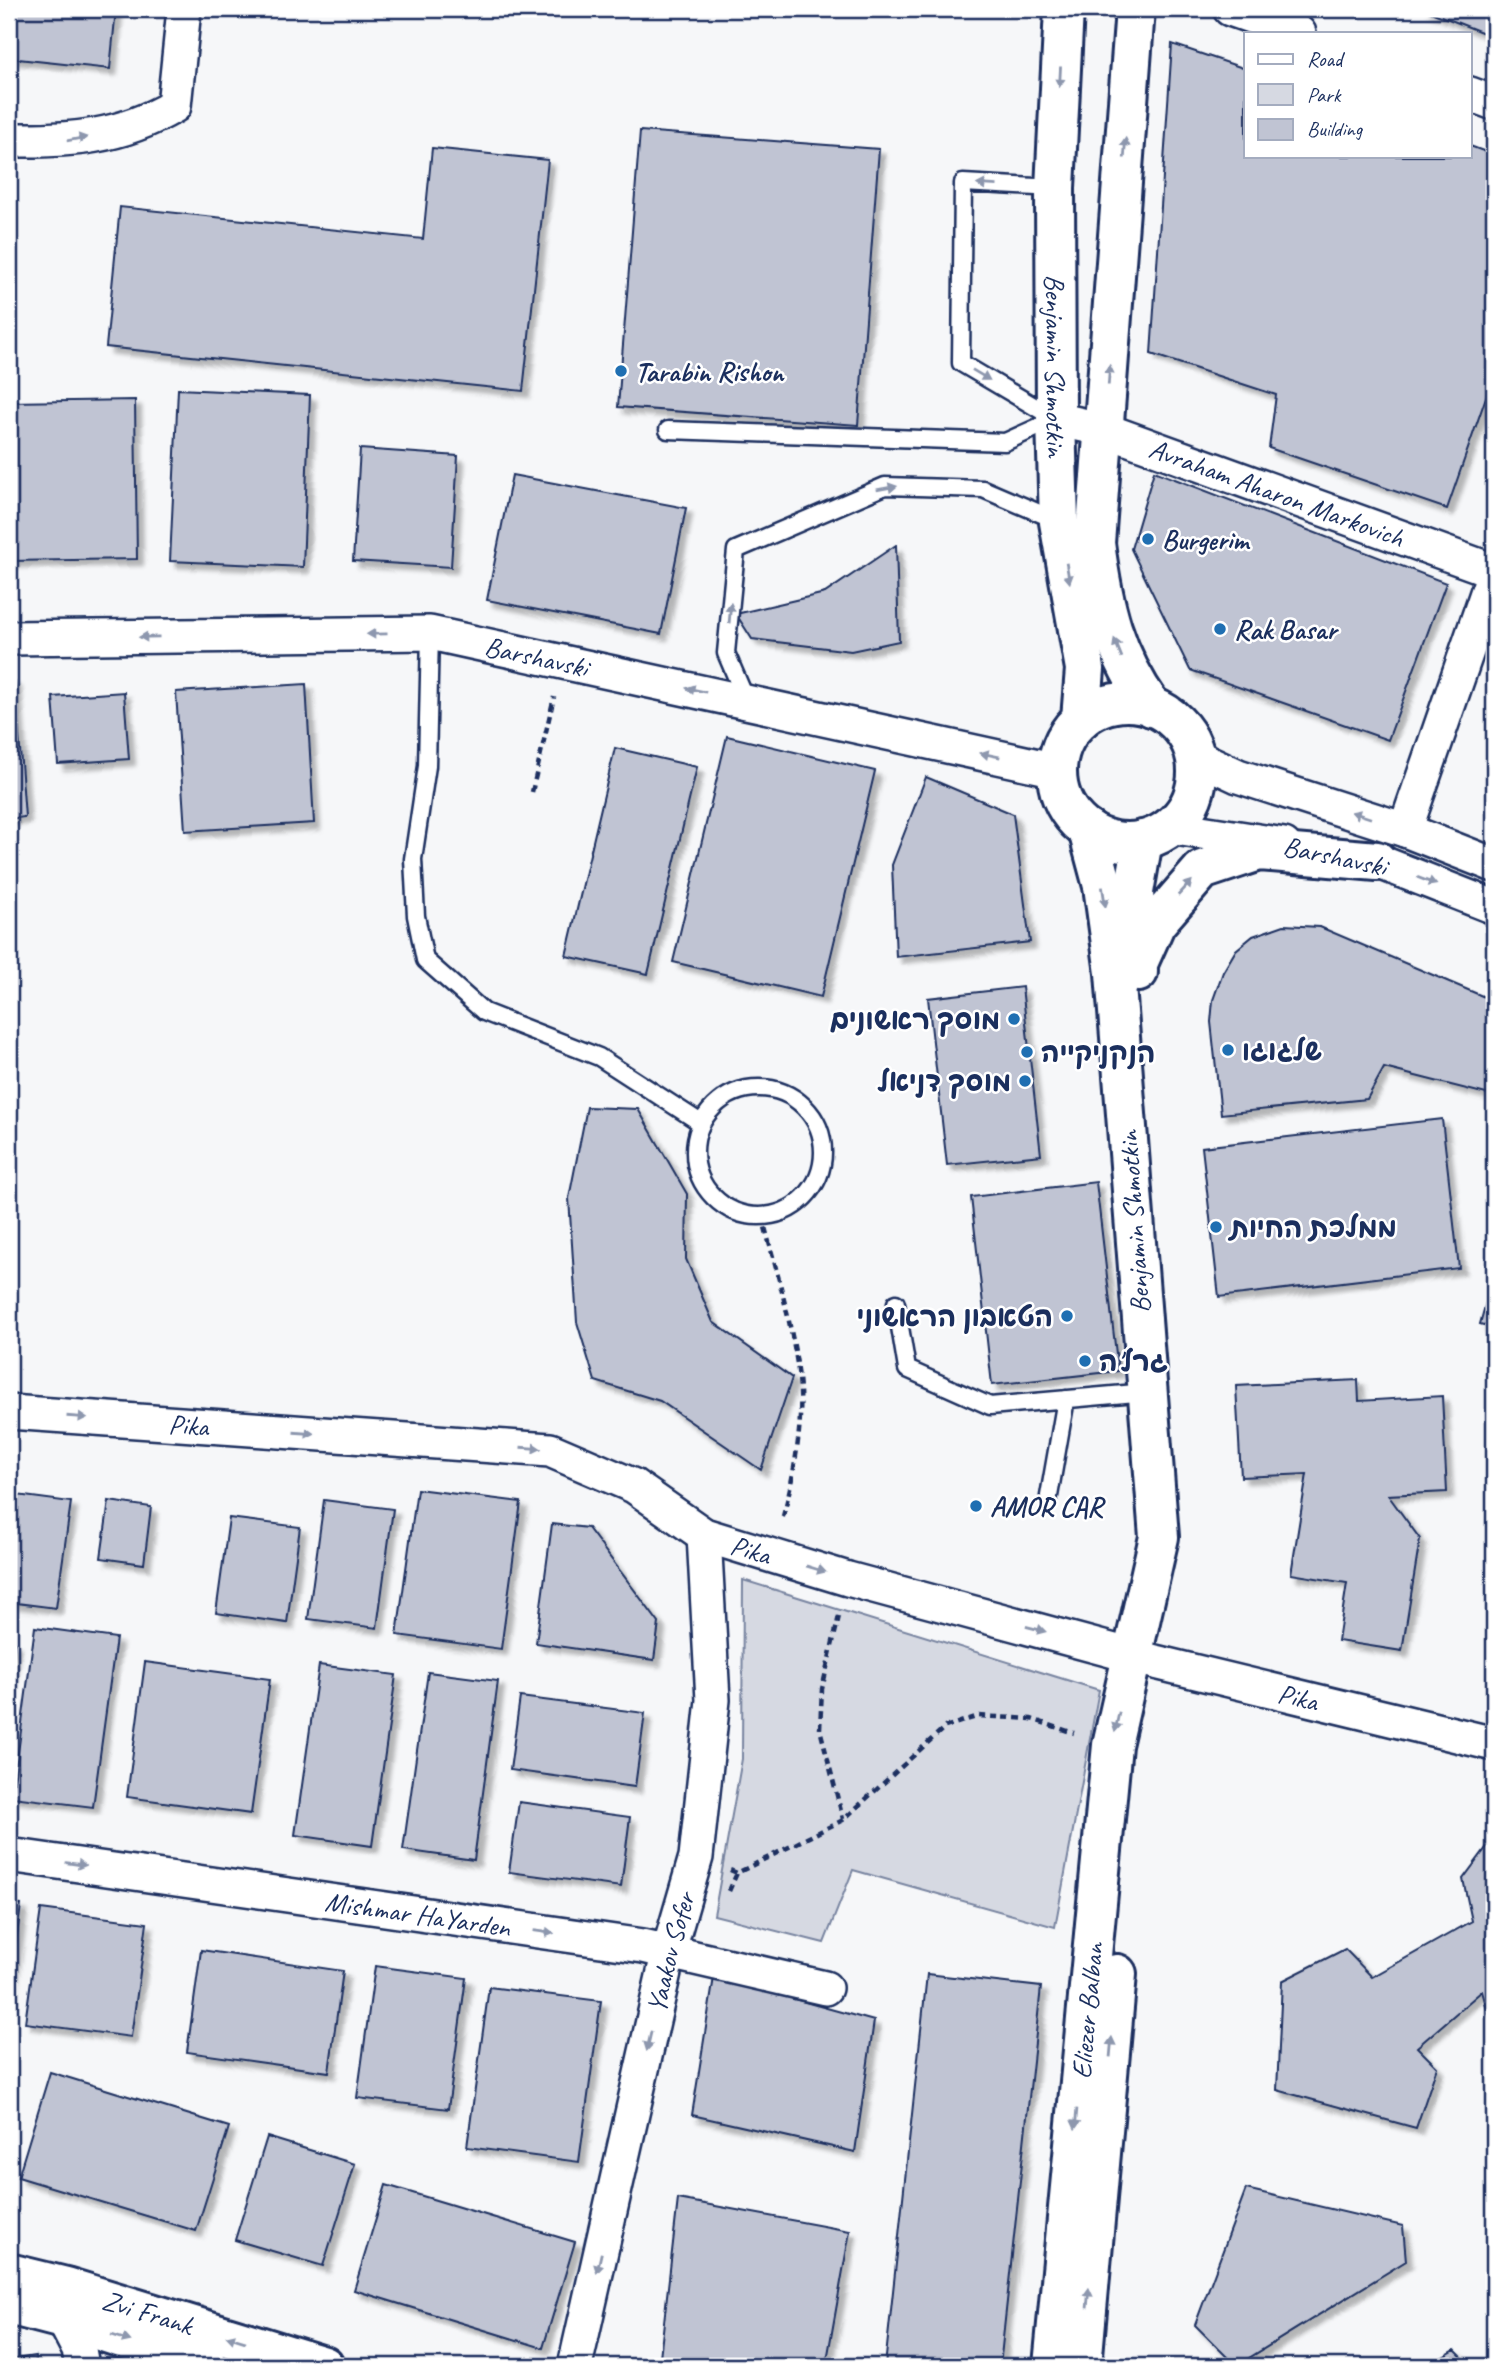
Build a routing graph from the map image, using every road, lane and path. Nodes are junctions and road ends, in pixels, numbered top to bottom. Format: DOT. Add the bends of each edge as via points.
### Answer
graph roads {
  1 [pos="184,9"];
  2 [pos="1064,9"];
  3 [pos="1135,9"];
  4 [pos="1230,9"];
  5 [pos="1296,32"];
  6 [pos="1472,95"];
  7 [pos="1494,103"];
  8 [pos="9,140"];
  9 [pos="1055,188"];
  10 [pos="1056,419"];
  11 [pos="668,430"];
  12 [pos="1105,430"];
  13 [pos="1059,522"];
  14 [pos="1494,572"];
  15 [pos="430,633"];
  16 [pos="9,638"];
  17 [pos="562,661"];
  18 [pos="747,702"];
  19 [pos="1152,707"];
  20 [pos="1081,719"];
  21 [pos="1195,756"];
  22 [pos="1057,770"];
  23 [pos="532,792"];
  24 [pos="1088,830"];
  25 [pos="1405,830"];
  26 [pos="1156,834"];
  27 [pos="1377,861"];
  28 [pos="1494,865"];
  29 [pos="1494,906"];
  30 [pos="1137,967"];
  31 [pos="701,1123"];
  32 [pos="762,1216"];
  33 [pos="896,1303"];
  34 [pos="1147,1392"];
  35 [pos="1066,1399"];
  36 [pos="9,1412"];
  37 [pos="1049,1496"];
  38 [pos="704,1535"];
  39 [pos="773,1556"];
  40 [pos="848,1579"];
  41 [pos="1144,1658"];
  42 [pos="1494,1744"];
  43 [pos="1112,1745"];
  44 [pos="843,1820"];
  45 [pos="9,1854"];
  46 [pos="696,1857"];
  47 [pos="669,1950"];
  48 [pos="825,1988"];
  49 [pos="9,2273"];
  50 [pos="9,2305"];
  51 [pos="63,2319"];
  52 [pos="82,2366"];
  53 [pos="208,2366"];
  54 [pos="324,2366"];
  55 [pos="575,2366"];
  56 [pos="1053,2366"];
  57 [pos="1082,2366"];
  8 -- 1 [label="street, one-way" via="63,141 113,132 145,123 174,106"];
  2 -- 9 [label="street, Benjamin Shmotkin, one-way"];
  12 -- 3 [label="street, Benjamin Shmotkin, one-way"];
  4 -- 5 [label="street"];
  6 -- 7 [label="street"];
  9 -- 10 [label="street, Benjamin Shmotkin"];
  9 -- 10 [label="lane, one-way" via="963,183 961,363"];
  10 -- 11 [label="lane" via="1005,442"];
  10 -- 12 [label="street, Avraham Aharon Markovich"];
  10 -- 13 [label="street, Benjamin Shmotkin"];
  12 -- 14 [label="street, Avraham Aharon Markovich"];
  19 -- 12 [label="street, Benjamin Shmotkin, one-way" via="1130,676 1102,600 1095,543 1097,477"];
  18 -- 13 [label="lane, one-way" via="726,653 736,550 885,486 983,489"];
  13 -- 20 [label="street, Benjamin Shmotkin, one-way" via="1085,669"];
  14 -- 25 [label="street"];
  15 -- 16 [label="street, Barshavski, one-way"];
  15 -- 17 [label="street, Barshavski"];
  15 -- 31 [label="lane" via="427,766 413,859 416,916 425,960 485,1012 599,1057"];
  18 -- 17 [label="street, Barshavski, one-way"];
  17 -- 23 [label="path"];
  22 -- 18 [label="street, Barshavski, one-way"];
  19 -- 20 [label="street" via="1115,703"];
  19 -- 21 [label="street" via="1180,726"];
  20 -- 22 [label="street" via="1064,742"];
  25 -- 21 [label="street, Barshavski, one-way" via="1238,776"];
  21 -- 26 [label="street" via="1192,796 1181,816"];
  22 -- 24 [label="street" via="1064,804"];
  24 -- 26 [label="street" via="1115,841"];
  24 -- 34 [label="street, Benjamin Shmotkin, one-way" via="1103,886 1115,974"];
  25 -- 28 [label="street, Barshavski"];
  26 -- 27 [label="street, Barshavski" via="1215,832"];
  26 -- 30 [label="street, Benjamin Shmotkin" via="1134,892"];
  27 -- 29 [label="street, Barshavski, one-way"];
  30 -- 27 [label="street, one-way" via="1156,923 1202,870 1259,851"];
  30 -- 41 [label="street, Benjamin Shmotkin" via="1180,1536"];
  31 -- 32 [label="lane" via="695,1144 696,1166 705,1187 724,1206"];
  31 -- 32 [label="lane" via="713,1106 749,1088 788,1094 817,1122 823,1161 816,1182 802,1199 783,1211"];
  32 -- 39 [label="path" via="799,1380 795,1475"];
  33 -- 35 [label="lane" via="907,1369 990,1406"];
  34 -- 35 [label="lane"];
  34 -- 41 [label="street, Benjamin Shmotkin" via="1159,1537"];
  35 -- 37 [label="lane"];
  36 -- 38 [label="street, Pika, one-way" via="550,1450 634,1486"];
  38 -- 39 [label="street, Pika"];
  38 -- 46 [label="street, Yaakov Sofer" via="713,1700"];
  39 -- 40 [label="street, Pika, one-way"];
  40 -- 41 [label="street, Pika, one-way"];
  40 -- 44 [label="path" via="822,1689 820,1729"];
  41 -- 42 [label="street, Pika"];
  41 -- 43 [label="street, Eliezer Balban, one-way"];
  57 -- 41 [label="street, Eliezer Balban, one-way"];
  43 -- 44 [label="path" via="1031,1719 979,1716 945,1727"];
  43 -- 56 [label="street, Eliezer Balban, one-way"];
  44 -- 46 [label="path" via="737,1872"];
  45 -- 47 [label="street, Mishmar HaYarden, one-way"];
  46 -- 47 [label="street, Yaakov Sofer"];
  47 -- 48 [label="street, Mishmar HaYarden"];
  47 -- 55 [label="street, Yaakov Sofer, one-way"];
  54 -- 49 [label="street, Zvi Frank, one-way"];
  50 -- 51 [label="street, Zvi Frank"];
  51 -- 52 [label="street"];
  51 -- 53 [label="street, Zvi Frank, one-way"];
}
